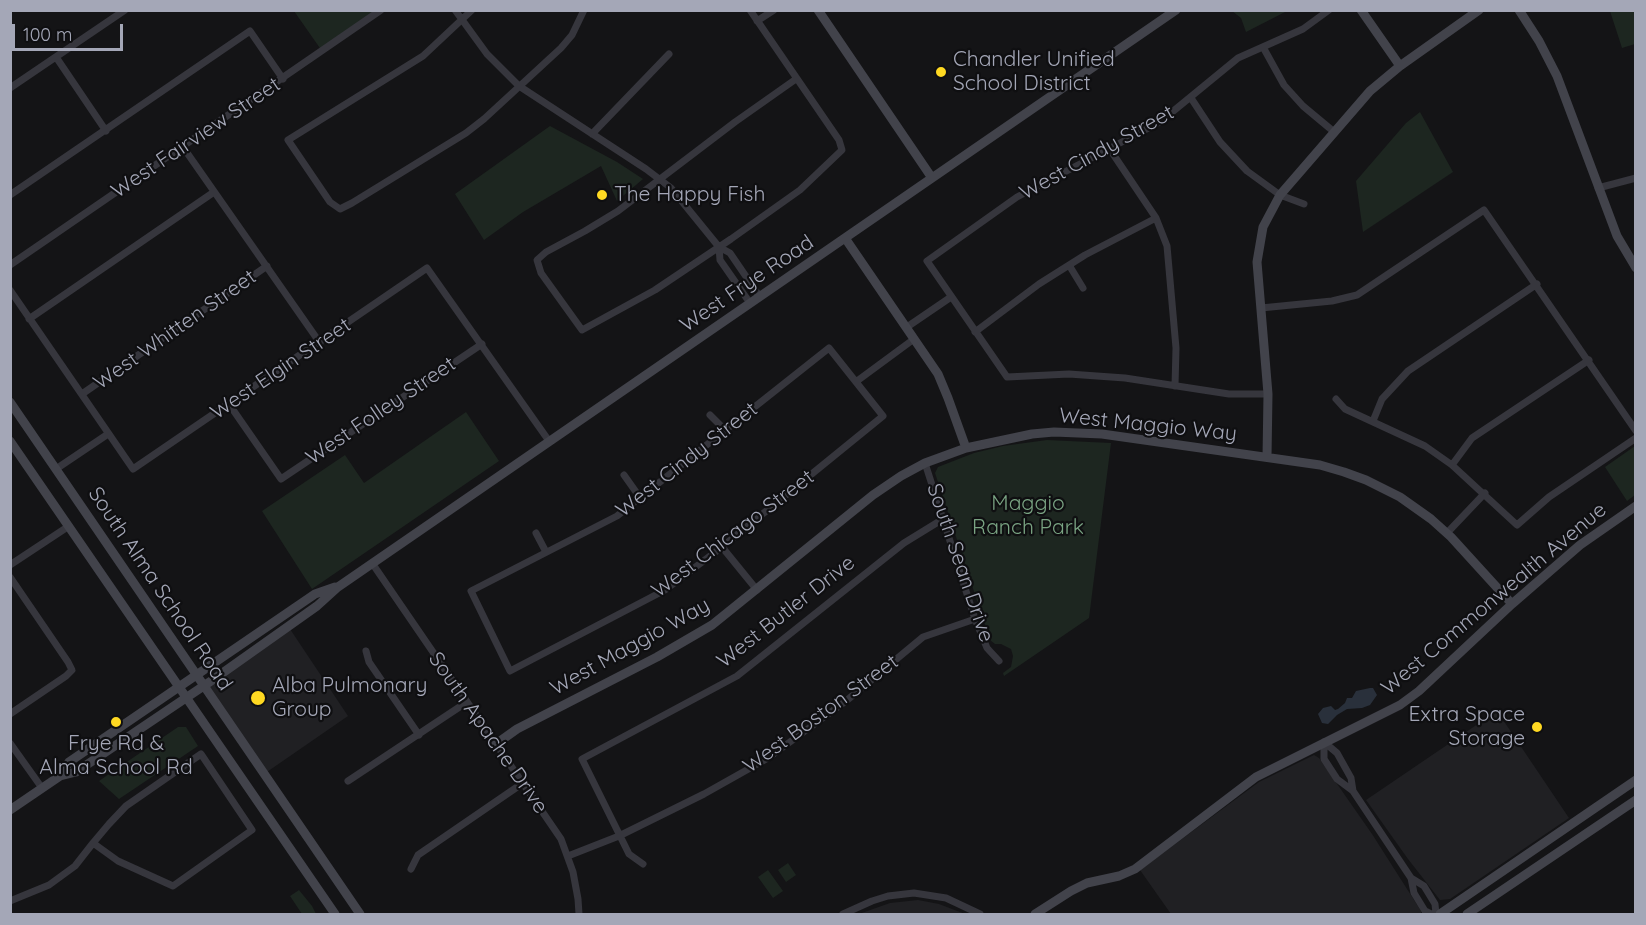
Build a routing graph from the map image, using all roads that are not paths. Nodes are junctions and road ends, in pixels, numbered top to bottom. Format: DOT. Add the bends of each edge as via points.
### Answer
graph roads {
  1 [pos="125,10"];
  2 [pos="381,10"];
  3 [pos="454,10"];
  4 [pos="472,10"];
  5 [pos="584,10"];
  6 [pos="774,10"];
  7 [pos="818,10"];
  8 [pos="1176,10"];
  9 [pos="1329,10"];
  10 [pos="1362,10"];
  11 [pos="1479,10"];
  12 [pos="1519,10"];
  13 [pos="753,12"];
  14 [pos="462,20"];
  15 [pos="757,21"];
  16 [pos="1263,47"];
  17 [pos="669,54"];
  18 [pos="56,57"];
  19 [pos="1400,66"];
  20 [pos="283,79"];
  21 [pos="796,79"];
  22 [pos="519,86"];
  23 [pos="10,88"];
  24 [pos="1191,98"];
  25 [pos="106,131"];
  26 [pos="1333,131"];
  27 [pos="592,134"];
  28 [pos="183,147"];
  29 [pos="1109,148"];
  30 [pos="932,178"];
  31 [pos="1635,178"];
  32 [pos="660,180"];
  33 [pos="1598,188"];
  34 [pos="214,192"];
  35 [pos="10,195"];
  36 [pos="1280,195"];
  37 [pos="1304,204"];
  38 [pos="1156,218"];
  39 [pos="845,238"];
  40 [pos="719,247"];
  41 [pos="10,265"];
  42 [pos="1069,265"];
  43 [pos="267,266"];
  44 [pos="1635,268"];
  45 [pos="1537,284"];
  46 [pos="1083,288"];
  47 [pos="10,290"];
  48 [pos="760,297"];
  49 [pos="951,297"];
  50 [pos="750,303"];
  51 [pos="1262,308"];
  52 [pos="29,319"];
  53 [pos="907,327"];
  54 [pos="975,332"];
  55 [pos="914,339"];
  56 [pos="320,343"];
  57 [pos="482,344"];
  58 [pos="1588,360"];
  59 [pos="856,381"];
  60 [pos="1175,386"];
  61 [pos="82,394"];
  62 [pos="1268,394"];
  63 [pos="1336,399"];
  64 [pos="10,402"];
  65 [pos="229,404"];
  66 [pos="710,415"];
  67 [pos="1373,421"];
  68 [pos="725,430"];
  69 [pos="1635,431"];
  70 [pos="108,434"];
  71 [pos="1635,438"];
  72 [pos="10,441"];
  73 [pos="549,441"];
  74 [pos="966,448"];
  75 [pos="1267,457"];
  76 [pos="925,463"];
  77 [pos="1452,465"];
  78 [pos="56,469"];
  79 [pos="624,475"];
  80 [pos="1485,494"];
  81 [pos="641,499"];
  82 [pos="1635,506"];
  83 [pos="943,519"];
  84 [pos="69,526"];
  85 [pos="536,533"];
  86 [pos="1447,533"];
  87 [pos="722,547"];
  88 [pos="546,552"];
  89 [pos="372,563"];
  90 [pos="10,565"];
  91 [pos="10,577"];
  92 [pos="338,586"];
  93 [pos="757,590"];
  94 [pos="471,591"];
  95 [pos="1512,604"];
  96 [pos="975,619"];
  97 [pos="366,651"];
  98 [pos="999,661"];
  99 [pos="197,675"];
  100 [pos="204,686"];
  101 [pos="180,687"];
  102 [pos="187,697"];
  103 [pos="466,702"];
  104 [pos="10,714"];
  105 [pos="418,735"];
  106 [pos="1323,742"];
  107 [pos="10,743"];
  108 [pos="496,744"];
  109 [pos="60,776"];
  110 [pos="1635,780"];
  111 [pos="348,781"];
  112 [pos="523,783"];
  113 [pos="42,788"];
  114 [pos="1353,791"];
  115 [pos="1635,800"];
  116 [pos="10,810"];
  117 [pos="619,836"];
  118 [pos="93,843"];
  119 [pos="568,856"];
  120 [pos="643,864"];
  121 [pos="411,869"];
  122 [pos="1411,878"];
  123 [pos="10,901"];
  124 [pos="335,915"];
  125 [pos="360,915"];
  126 [pos="579,915"];
  127 [pos="843,915"];
  128 [pos="980,915"];
  129 [pos="1035,915"];
  130 [pos="1431,915"];
  131 [pos="1438,915"];
  132 [pos="1467,915"];
  1 -- 18 [label="street"];
  2 -- 20 [label="street, West Fairview Street"];
  3 -- 14 [label="street"];
  4 -- 14 [label="street"];
  5 -- 22 [label="street" via="572,35"];
  6 -- 15 [label="street"];
  7 -- 30 [label="street"];
  8 -- 30 [label="street, West Frye Road"];
  9 -- 16 [label="street, West Cindy Street" via="1303,29"];
  10 -- 19 [label="street"];
  11 -- 19 [label="street"];
  12 -- 33 [label="street" via="1557,76"];
  13 -- 15 [label="street"];
  14 -- 22 [label="street" via="487,54"];
  14 -- 22 [label="street" via="423,56 288,140 330,202 340,209 466,133"];
  15 -- 21 [label="street"];
  16 -- 24 [label="street, West Cindy Street" via="1238,58"];
  16 -- 26 [label="street" via="1284,85"];
  17 -- 27 [label="street"];
  18 -- 23 [label="street"];
  18 -- 25 [label="street"];
  19 -- 26 [label="street" via="1378,82"];
  20 -- 25 [label="street" via="250,31"];
  20 -- 28 [label="street, West Fairview Street"];
  21 -- 32 [label="street"];
  21 -- 40 [label="street" via="842,150 800,190"];
  22 -- 27 [label="street"];
  24 -- 29 [label="street, West Cindy Street" via="1160,122"];
  24 -- 36 [label="street" via="1220,142 1247,171"];
  25 -- 35 [label="street"];
  26 -- 36 [label="street"];
  27 -- 32 [label="street"];
  28 -- 34 [label="street"];
  28 -- 41 [label="street, West Fairview Street"];
  29 -- 38 [label="street"];
  29 -- 49 [label="street, West Cindy Street" via="1017,197 927,261"];
  30 -- 39 [label="street, West Frye Road"];
  31 -- 33 [label="street"];
  32 -- 40 [label="street" via="686,204"];
  32 -- 40 [label="street" via="618,212 537,260 541,273 582,330 655,290"];
  33 -- 44 [label="street"];
  34 -- 43 [label="street"];
  34 -- 52 [label="street"];
  36 -- 37 [label="street"];
  36 -- 51 [label="street" via="1263,227 1257,262"];
  38 -- 42 [label="street"];
  38 -- 60 [label="street" via="1167,246 1176,348"];
  39 -- 48 [label="street, West Frye Road"];
  39 -- 53 [label="street"];
  40 -- 48 [label="street" via="730,253"];
  40 -- 50 [label="street" via="720,260"];
  42 -- 46 [label="street"];
  42 -- 54 [label="street"];
  43 -- 56 [label="street"];
  43 -- 61 [label="street, West Whitten Street"];
  45 -- 51 [label="street" via="1484,210 1357,295"];
  45 -- 58 [label="street"];
  45 -- 67 [label="street" via="1408,371 1382,399"];
  47 -- 52 [label="street"];
  48 -- 50 [label="street, West Frye Road"];
  49 -- 53 [label="street"];
  49 -- 54 [label="street"];
  50 -- 73 [label="street, West Frye Road"];
  51 -- 62 [label="street"];
  52 -- 61 [label="street"];
  53 -- 55 [label="street"];
  54 -- 60 [label="street" via="1007,377 1069,374"];
  55 -- 59 [label="street"];
  55 -- 74 [label="street" via="938,374"];
  56 -- 57 [label="street, West Elgin Street" via="428,268"];
  56 -- 65 [label="street, West Elgin Street"];
  57 -- 65 [label="street, West Folley Street" via="281,478"];
  57 -- 73 [label="street"];
  58 -- 69 [label="street"];
  58 -- 77 [label="street" via="1472,438"];
  59 -- 68 [label="street, West Cindy Street" via="829,348"];
  59 -- 87 [label="street, West Chicago Street" via="883,416"];
  60 -- 62 [label="street" via="1229,394"];
  61 -- 70 [label="street"];
  62 -- 75 [label="street"];
  63 -- 67 [label="street" via="1346,409"];
  64 -- 78 [label="street, South Alma School Road"];
  65 -- 70 [label="street, West Elgin Street" via="134,469"];
  66 -- 68 [label="street"];
  67 -- 77 [label="street" via="1425,446"];
  68 -- 81 [label="street, West Cindy Street"];
  70 -- 78 [label="street"];
  71 -- 80 [label="street" via="1549,497 1517,525"];
  72 -- 84 [label="street, South Alma School Road"];
  73 -- 89 [label="street, West Frye Road"];
  74 -- 75 [label="street, West Maggio Way" via="1054,432 1102,434"];
  74 -- 76 [label="street, West Maggio Way"];
  75 -- 86 [label="street, West Maggio Way" via="1320,465 1366,480 1400,497"];
  76 -- 83 [label="street, South Sean Drive"];
  76 -- 93 [label="street, West Maggio Way" via="873,495"];
  77 -- 80 [label="street"];
  78 -- 99 [label="street, South Alma School Road"];
  79 -- 81 [label="street"];
  80 -- 86 [label="street"];
  81 -- 88 [label="street, West Cindy Street"];
  82 -- 95 [label="street, West Commonwealth Avenue" via="1580,545"];
  83 -- 96 [label="street, South Sean Drive"];
  83 -- 117 [label="street, West Butler Drive" via="904,543 737,676 582,759"];
  84 -- 90 [label="street"];
  84 -- 101 [label="street, South Alma School Road"];
  85 -- 88 [label="street"];
  86 -- 95 [label="street, West Maggio Way"];
  87 -- 93 [label="street"];
  87 -- 94 [label="street, West Chicago Street" via="665,590 510,671"];
  88 -- 94 [label="street, West Cindy Street"];
  89 -- 92 [label="street, West Frye Road"];
  89 -- 103 [label="street, South Apache Drive"];
  91 -- 104 [label="street" via="72,670"];
  92 -- 99 [label="street, West Frye Road" via="315,594"];
  92 -- 100 [label="street, West Frye Road" via="317,606"];
  93 -- 108 [label="street, West Maggio Way" via="688,640"];
  95 -- 106 [label="street, West Commonwealth Avenue" via="1410,698"];
  96 -- 98 [label="street, South Sean Drive" via="987,648"];
  96 -- 117 [label="street, West Boston Street" via="923,637 846,701 768,758"];
  97 -- 105 [label="street" via="369,662"];
  99 -- 100 [label="street, South Alma School Road"];
  99 -- 101 [label="street, West Frye Road"];
  100 -- 102 [label="street, West Frye Road"];
  100 -- 125 [label="street, South Alma School Road"];
  101 -- 102 [label="street, South Alma School Road"];
  101 -- 109 [label="street, West Frye Road" via="69,762"];
  102 -- 109 [label="street, West Frye Road" via="76,772"];
  102 -- 124 [label="street, South Alma School Road"];
  103 -- 105 [label="street"];
  103 -- 108 [label="street, South Apache Drive"];
  105 -- 111 [label="street"];
  106 -- 114 [label="street" via="1336,753 1351,778"];
  106 -- 114 [label="street" via="1324,759 1337,780"];
  106 -- 129 [label="street, West Commonwealth Avenue" via="1256,777 1135,869 1087,883"];
  107 -- 113 [label="street"];
  108 -- 112 [label="street, South Apache Drive"];
  109 -- 113 [label="street, West Frye Road"];
  110 -- 131 [label="street"];
  112 -- 119 [label="street, South Apache Drive"];
  112 -- 121 [label="street" via="418,855"];
  113 -- 116 [label="street, West Frye Road"];
  114 -- 122 [label="street"];
  115 -- 132 [label="street"];
  117 -- 119 [label="street, West Boston Street"];
  117 -- 120 [label="street" via="629,854"];
  118 -- 118 [label="street" via="126,806 201,754 252,830 173,886 117,861"];
  118 -- 123 [label="street" via="75,866 49,885"];
  119 -- 126 [label="street, South Apache Drive"];
  122 -- 130 [label="street" via="1414,893"];
  122 -- 131 [label="street" via="1424,886"];
  127 -- 128 [label="street" via="888,896 914,893 946,898"];
}
